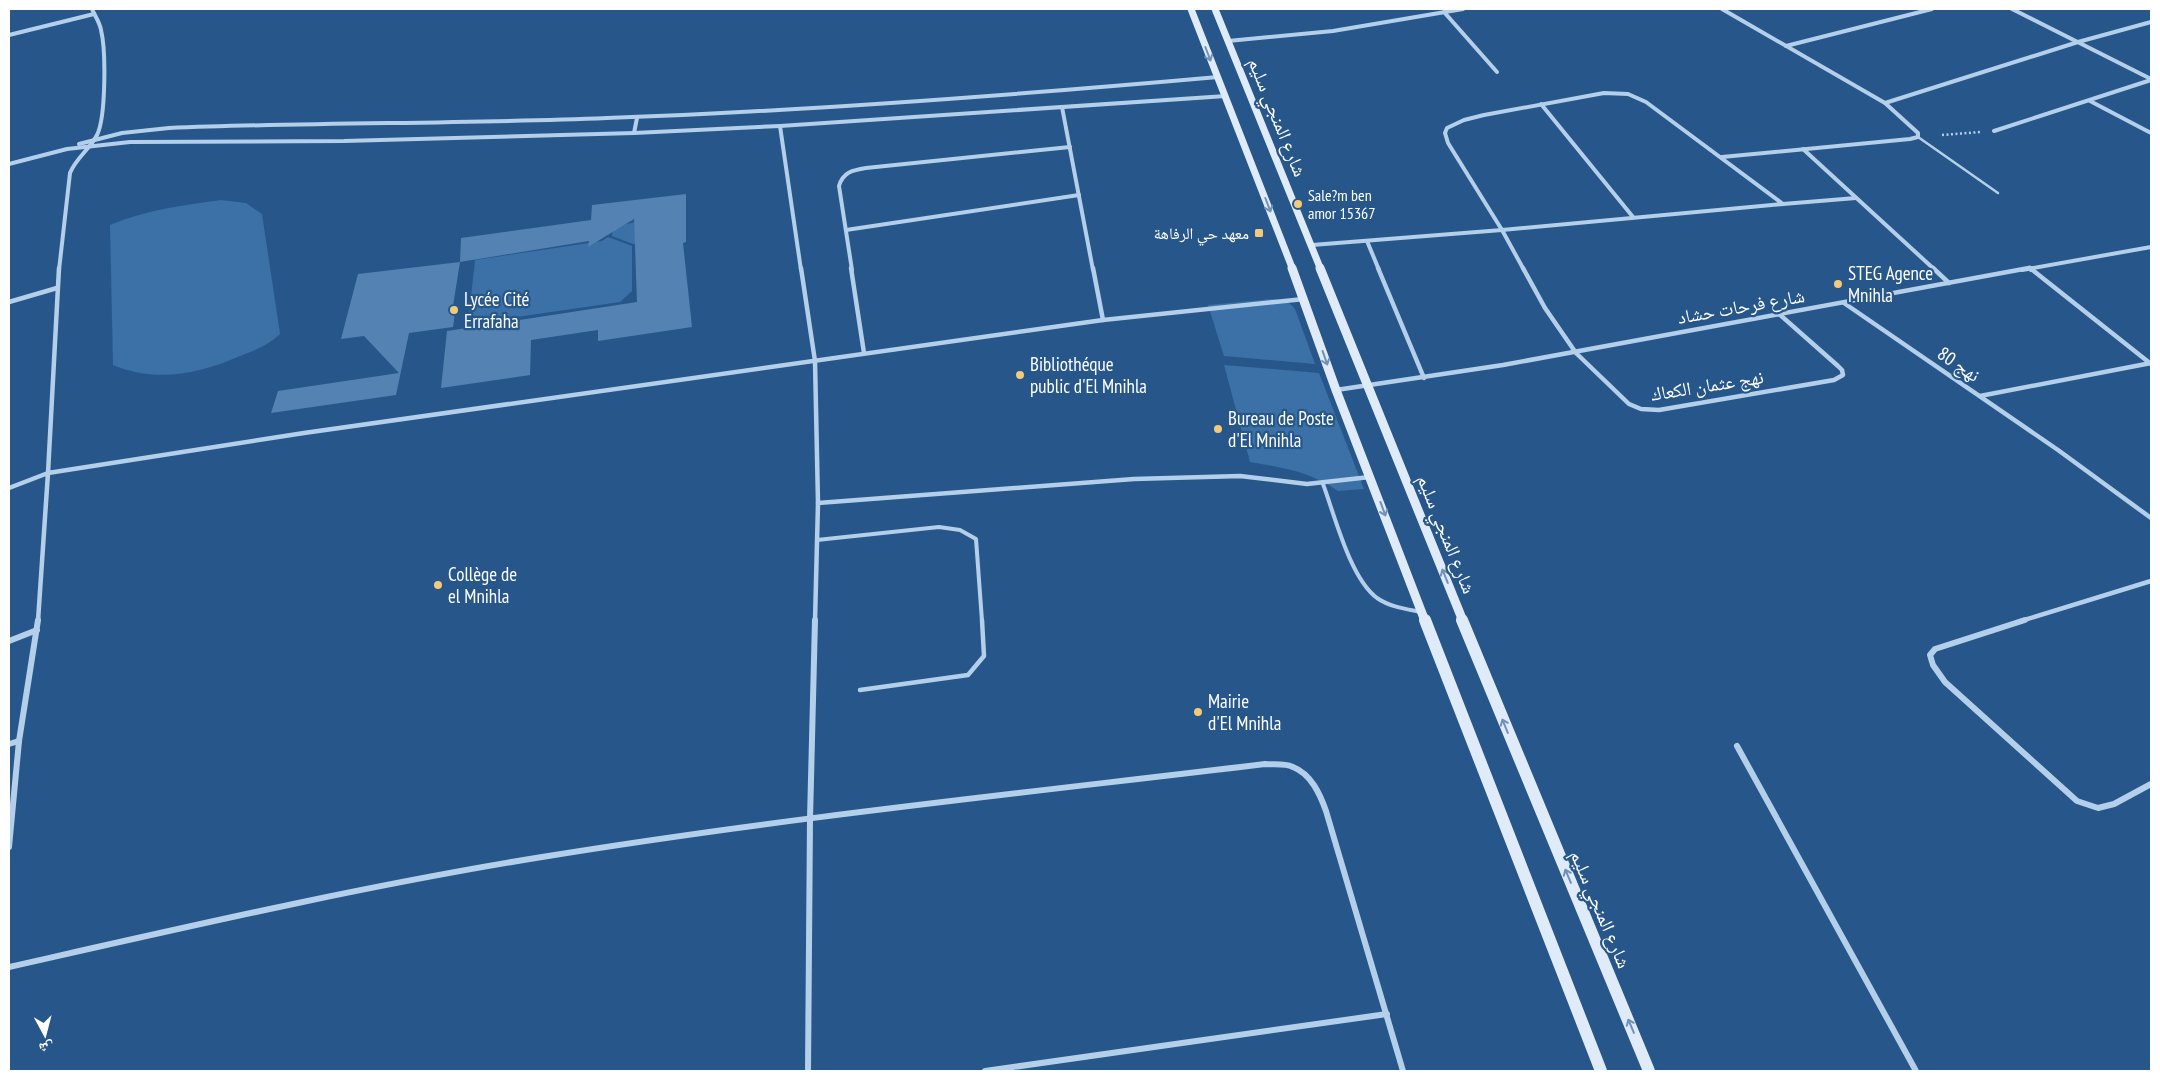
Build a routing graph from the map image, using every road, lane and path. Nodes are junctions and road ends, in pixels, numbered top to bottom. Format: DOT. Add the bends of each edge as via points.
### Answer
graph roads {
  1 [pos="92,9"];
  2 [pos="1191,9"];
  3 [pos="1215,9"];
  4 [pos="1463,9"];
  5 [pos="1722,9"];
  6 [pos="1932,9"];
  7 [pos="2014,9"];
  8 [pos="1444,12"];
  9 [pos="94,14"];
  10 [pos="2151,22"];
  11 [pos="9,35"];
  12 [pos="1228,41"];
  13 [pos="2078,42"];
  14 [pos="1785,46"];
  15 [pos="1496,72"];
  16 [pos="1218,77"];
  17 [pos="2151,80"];
  18 [pos="1226,96"];
  19 [pos="2090,101"];
  20 [pos="1885,103"];
  21 [pos="1541,104"];
  22 [pos="1062,108"];
  23 [pos="637,118"];
  24 [pos="780,126"];
  25 [pos="1994,131"];
  26 [pos="634,133"];
  27 [pos="2151,133"];
  28 [pos="1918,137"];
  29 [pos="92,140"];
  30 [pos="88,146"];
  31 [pos="1070,147"];
  32 [pos="67,149"];
  33 [pos="1802,149"];
  34 [pos="1722,157"];
  35 [pos="9,164"];
  36 [pos="1998,193"];
  37 [pos="1079,195"];
  38 [pos="1856,198"];
  39 [pos="1783,204"];
  40 [pos="1633,217"];
  41 [pos="846,230"];
  42 [pos="1501,230"];
  43 [pos="1367,241"];
  44 [pos="1312,245"];
  45 [pos="2151,247"];
  46 [pos="2029,268"];
  47 [pos="1949,283"];
  48 [pos="58,288"];
  49 [pos="1304,299"];
  50 [pos="9,302"];
  51 [pos="1844,303"];
  52 [pos="1779,314"];
  53 [pos="1103,320"];
  54 [pos="864,353"];
  55 [pos="1576,353"];
  56 [pos="815,361"];
  57 [pos="2151,364"];
  58 [pos="1424,378"];
  59 [pos="1369,386"];
  60 [pos="1336,390"];
  61 [pos="1980,396"];
  62 [pos="48,473"];
  63 [pos="1371,477"];
  64 [pos="1323,484"];
  65 [pos="9,488"];
  66 [pos="818,503"];
  67 [pos="2151,518"];
  68 [pos="817,540"];
  69 [pos="2151,581"];
  70 [pos="1422,612"];
  71 [pos="36,630"];
  72 [pos="9,641"];
  73 [pos="860,690"];
  74 [pos="19,741"];
  75 [pos="9,744"];
  76 [pos="1737,746"];
  77 [pos="2151,784"];
  78 [pos="810,819"];
  79 [pos="9,848"];
  80 [pos="9,967"];
  81 [pos="1388,1014"];
  82 [pos="808,1071"];
  83 [pos="985,1071"];
  84 [pos="1403,1071"];
  85 [pos="1600,1071"];
  86 [pos="1649,1071"];
  87 [pos="1916,1071"];
  1 -- 9 [label="street"];
  2 -- 16 [label="main road, one-way"];
  3 -- 12 [label="main road, شارع المنجي سليم"];
  4 -- 8 [label="street"];
  5 -- 14 [label="street"];
  6 -- 14 [label="street"];
  7 -- 13 [label="street"];
  8 -- 12 [label="street" via="1333,31"];
  8 -- 15 [label="street"];
  9 -- 11 [label="street"];
  9 -- 29 [label="street" via="102,32 104,76 100,126"];
  10 -- 13 [label="street"];
  12 -- 44 [label="main road, شارع المنجي سليم"];
  13 -- 17 [label="street"];
  13 -- 20 [label="street"];
  14 -- 20 [label="street"];
  16 -- 18 [label="main road"];
  16 -- 23 [label="street" via="993,97"];
  17 -- 19 [label="street"];
  18 -- 22 [label="street"];
  18 -- 49 [label="main road, one-way"];
  19 -- 25 [label="street"];
  19 -- 27 [label="street"];
  20 -- 28 [label="street" via="1918,133"];
  21 -- 34 [label="street" via="1596,94 1629,95 1645,102"];
  21 -- 40 [label="street"];
  21 -- 42 [label="street, نهج عثمان الكعاك" via="1464,120 1447,128 1445,134"];
  22 -- 24 [label="street"];
  22 -- 31 [label="street"];
  23 -- 26 [label="street"];
  23 -- 29 [label="street" via="199,128 149,131"];
  24 -- 26 [label="street"];
  24 -- 56 [label="street"];
  25 -- 28 [label="path"];
  26 -- 30 [label="street" via="130,142"];
  28 -- 33 [label="street"];
  28 -- 36 [label="lane"];
  29 -- 30 [label="street"];
  29 -- 32 [label="street"];
  30 -- 32 [label="street"];
  30 -- 48 [label="street" via="73,163 70,173"];
  31 -- 37 [label="street"];
  31 -- 41 [label="street" via="854,170 844,174 839,186"];
  32 -- 35 [label="street"];
  33 -- 34 [label="street"];
  33 -- 38 [label="street"];
  34 -- 39 [label="street"];
  37 -- 41 [label="street"];
  37 -- 53 [label="street"];
  38 -- 39 [label="street"];
  38 -- 47 [label="street"];
  39 -- 40 [label="street"];
  40 -- 42 [label="street"];
  41 -- 54 [label="street"];
  42 -- 43 [label="street"];
  42 -- 55 [label="street, نهج عثمان الكعاك" via="1545,308"];
  43 -- 44 [label="street"];
  43 -- 58 [label="street"];
  44 -- 59 [label="main road, شارع المنجي سليم"];
  45 -- 46 [label="street, شارع فرحات حشاد"];
  46 -- 47 [label="street, شارع فرحات حشاد"];
  46 -- 57 [label="street"];
  47 -- 51 [label="street, شارع فرحات حشاد"];
  48 -- 50 [label="street"];
  48 -- 62 [label="street"];
  49 -- 53 [label="street"];
  49 -- 60 [label="main road, one-way"];
  51 -- 52 [label="street, شارع فرحات حشاد"];
  51 -- 61 [label="street, نهج 80"];
  52 -- 55 [label="street, شارع فرحات حشاد"];
  52 -- 55 [label="street, نهج عثمان الكعاك" via="1842,370 1842,375 1834,380 1659,410 1641,409 1619,397"];
  53 -- 54 [label="street"];
  54 -- 56 [label="street"];
  55 -- 58 [label="street, شارع فرحات حشاد"];
  56 -- 62 [label="street" via="294,434"];
  56 -- 66 [label="street"];
  57 -- 61 [label="street"];
  58 -- 59 [label="street, شارع فرحات حشاد"];
  59 -- 60 [label="street, شارع فرحات حشاد"];
  86 -- 59 [label="main road, شارع المنجي سليم, one-way" via="1504,724"];
  60 -- 63 [label="main road"];
  61 -- 67 [label="street, نهج 80"];
  62 -- 65 [label="street"];
  62 -- 71 [label="street"];
  63 -- 64 [label="street"];
  63 -- 70 [label="main road, one-way"];
  64 -- 66 [label="street" via="1255,477 1200,476"];
  64 -- 70 [label="lane" via="1360,582 1379,600"];
  66 -- 68 [label="street"];
  68 -- 73 [label="lane" via="939,527 960,530 976,539 984,656 968,675"];
  68 -- 78 [label="street"];
  69 -- 77 [label="street" via="1944,645 1930,655 1945,682 2077,801 2098,808 2114,804"];
  70 -- 85 [label="main road"];
  71 -- 72 [label="street"];
  71 -- 74 [label="street"];
  74 -- 75 [label="street"];
  74 -- 79 [label="street"];
  76 -- 87 [label="street"];
  78 -- 80 [label="street" via="540,857 372,888"];
  78 -- 81 [label="street" via="1265,764 1292,767 1312,782 1330,818"];
  78 -- 82 [label="street"];
  81 -- 83 [label="street"];
  81 -- 84 [label="street"];
}
